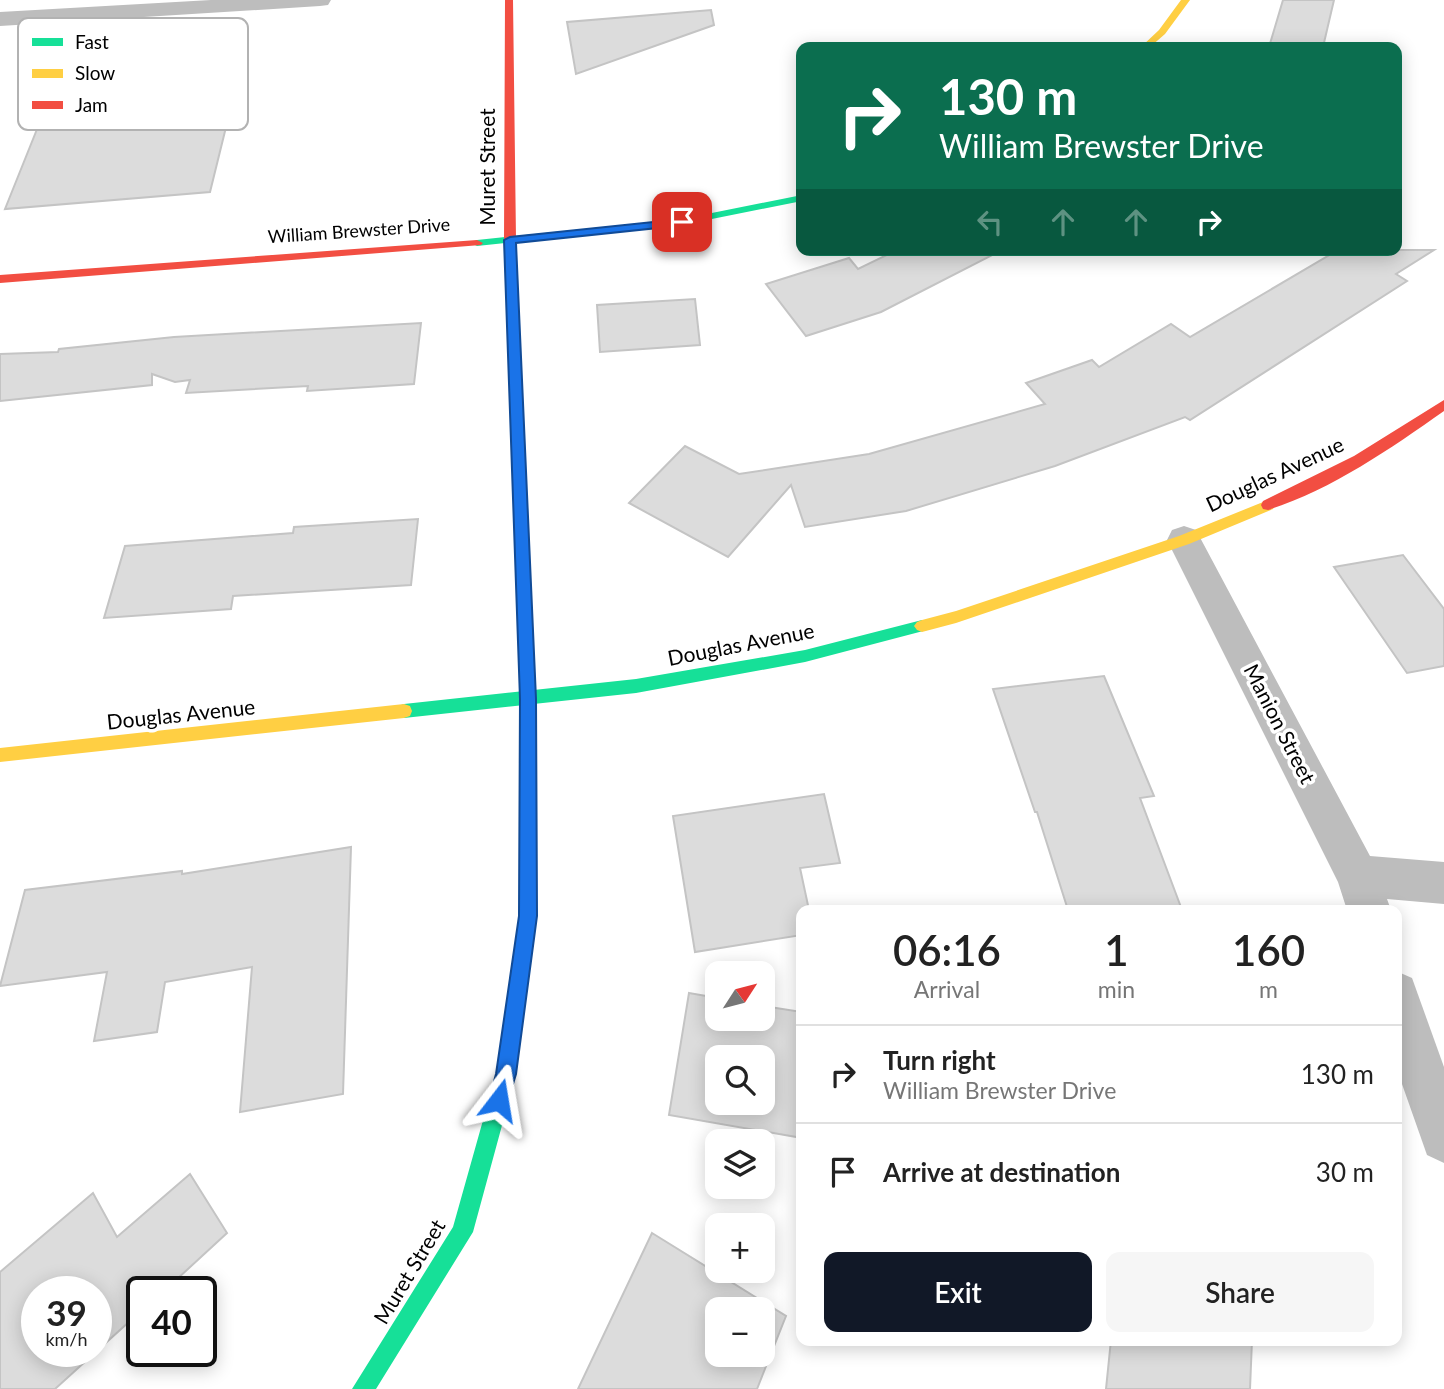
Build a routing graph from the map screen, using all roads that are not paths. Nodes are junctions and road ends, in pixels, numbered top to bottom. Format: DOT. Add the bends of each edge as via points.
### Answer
graph roads {
  1 [pos="320,0"];
  2 [pos="509,0"];
  3 [pos="1186,0"];
  4 [pos="44,7"];
  5 [pos="0,19"];
  6 [pos="1151,42"];
  7 [pos="796,199"];
  8 [pos="510,240"];
  9 [pos="0,279"];
  10 [pos="1444,405"];
  11 [pos="1184,540"];
  12 [pos="528,699"];
  13 [pos="0,755"];
  14 [pos="1444,883"];
  15 [pos="1363,893"];
  16 [pos="1402,1012"];
  17 [pos="1444,1138"];
  18 [pos="363,1389"];
  1 -- 4 [label="street"];
  2 -- 8 [label="street, Muret Street"];
  3 -- 6 [label="street"];
  4 -- 5 [label="street"];
  7 -- 8 [label="street, William Brewster Drive" via="682,222"];
  8 -- 9 [label="street, William Brewster Drive"];
  8 -- 12 [label="street, Muret Street"];
  10 -- 11 [label="street, Douglas Avenue" via="1399,437 1296,493"];
  11 -- 12 [label="street, Douglas Avenue" via="956,617 805,656 636,686"];
  11 -- 15 [label="street, Manion Street"];
  12 -- 13 [label="street, Douglas Avenue"];
  12 -- 18 [label="street, Muret Street" via="528,916 506,1074 462,1232"];
  14 -- 15 [label="street"];
  16 -- 17 [label="street"];
}
